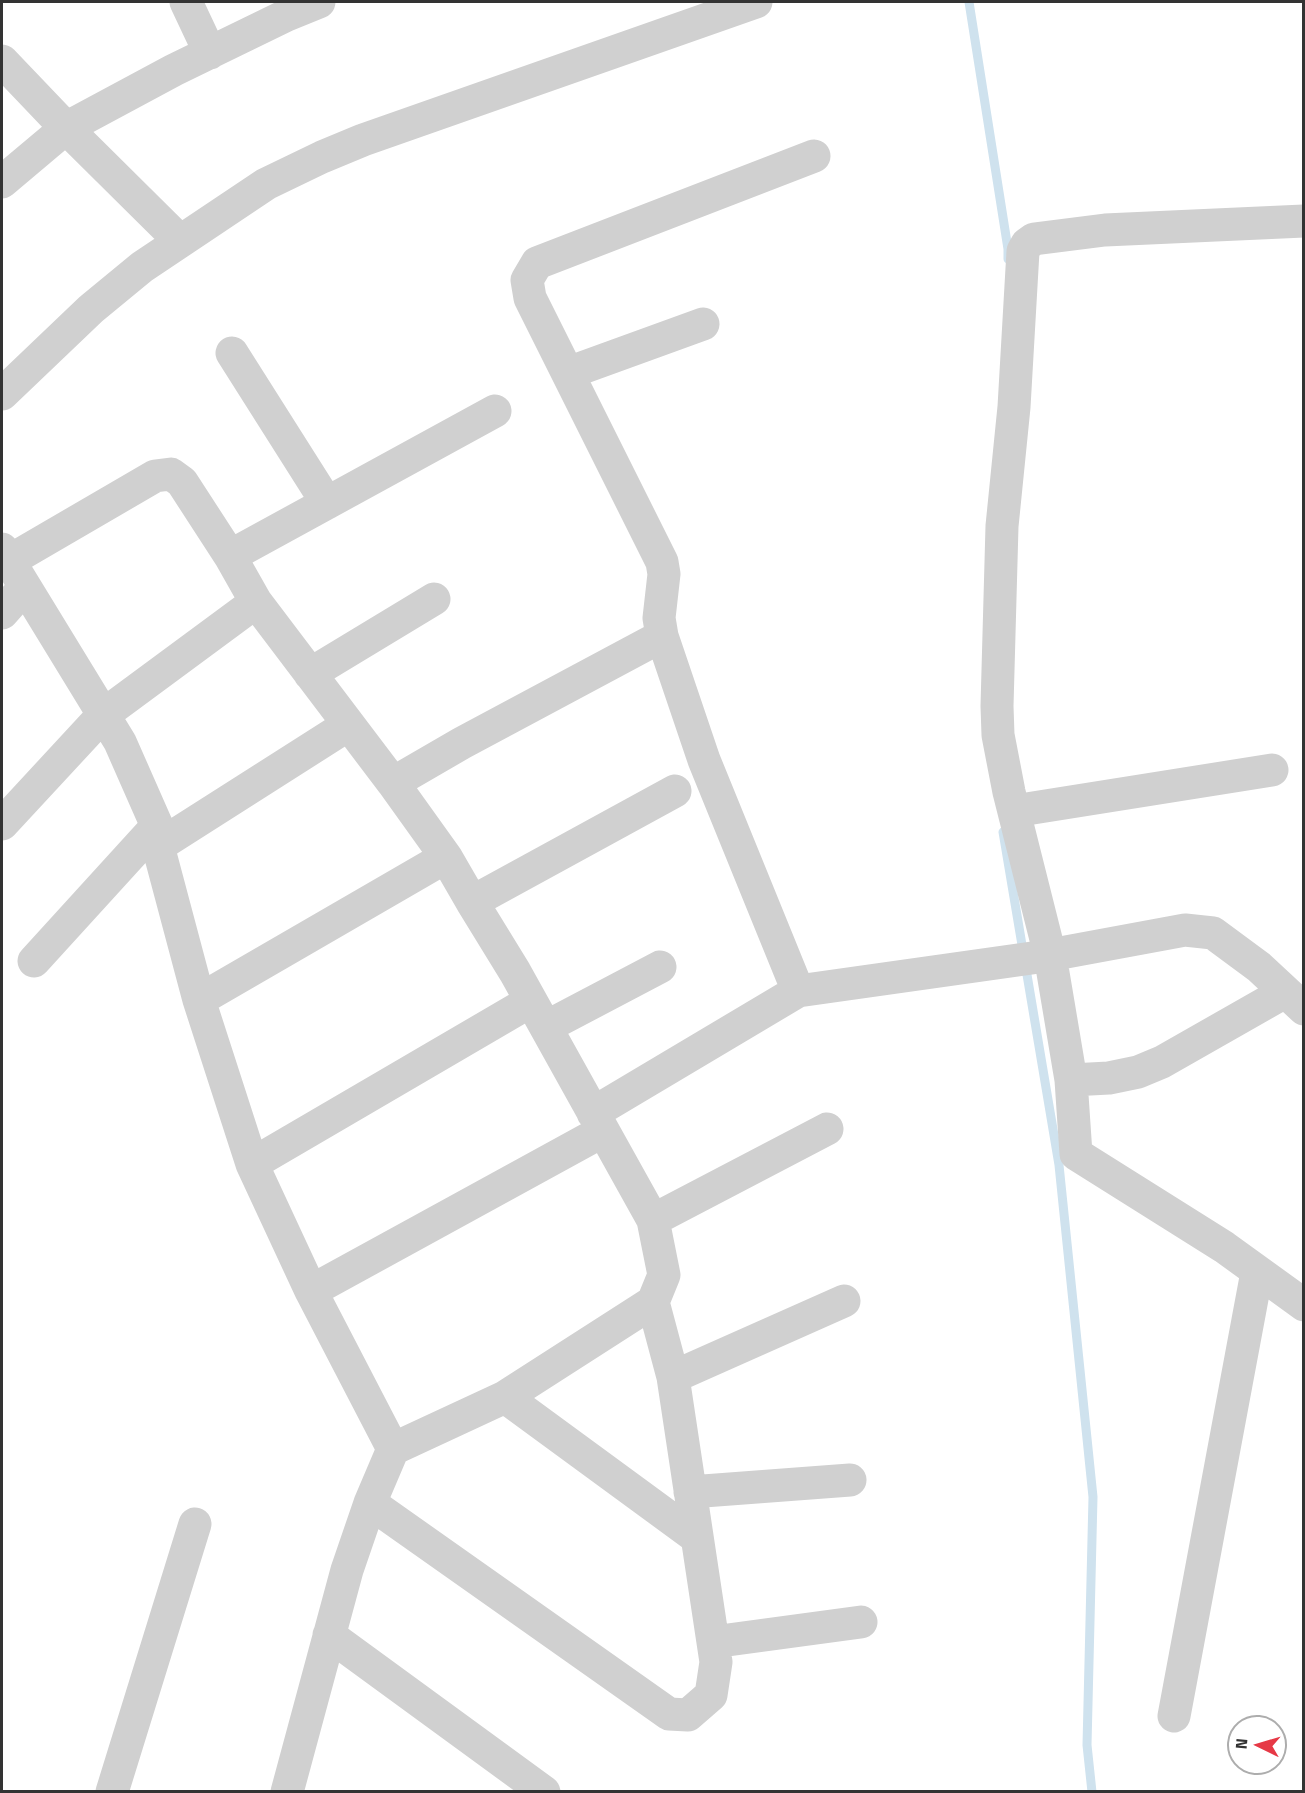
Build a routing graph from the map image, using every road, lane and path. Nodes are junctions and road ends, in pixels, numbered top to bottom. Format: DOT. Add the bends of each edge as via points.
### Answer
graph roads {
  1 [pos="186,2"];
  2 [pos="319,2"];
  3 [pos="756,2"];
  4 [pos="210,53"];
  5 [pos="2,61"];
  6 [pos="66,128"];
  7 [pos="814,156"];
  8 [pos="2,182"];
  9 [pos="1304,221"];
  10 [pos="180,241"];
  11 [pos="703,324"];
  12 [pos="232,353"];
  13 [pos="568,373"];
  14 [pos="2,394"];
  15 [pos="495,411"];
  16 [pos="327,503"];
  17 [pos="230,556"];
  18 [pos="12,566"];
  19 [pos="434,599"];
  20 [pos="255,602"];
  21 [pos="2,613"];
  22 [pos="662,636"];
  23 [pos="310,674"];
  24 [pos="103,715"];
  25 [pos="348,725"];
  26 [pos="1272,770"];
  27 [pos="393,783"];
  28 [pos="675,791"];
  29 [pos="1014,811"];
  30 [pos="2,824"];
  31 [pos="158,836"];
  32 [pos="446,857"];
  33 [pos="472,902"];
  34 [pos="1045,956"];
  35 [pos="34,961"];
  36 [pos="660,967"];
  37 [pos="798,991"];
  38 [pos="199,1000"];
  39 [pos="1294,1000"];
  40 [pos="539,1014"];
  41 [pos="1071,1080"];
  42 [pos="598,1122"];
  43 [pos="826,1129"];
  44 [pos="252,1164"];
  45 [pos="653,1220"];
  46 [pos="1257,1272"];
  47 [pos="311,1291"];
  48 [pos="844,1301"];
  49 [pos="653,1302"];
  50 [pos="1304,1305"];
  51 [pos="673,1377"];
  52 [pos="505,1397"];
  53 [pos="393,1449"];
  54 [pos="850,1480"];
  55 [pos="690,1492"];
  56 [pos="370,1503"];
  57 [pos="195,1524"];
  58 [pos="696,1537"];
  59 [pos="861,1622"];
  60 [pos="329,1635"];
  61 [pos="713,1642"];
  62 [pos="1174,1716"];
  63 [pos="112,1791"];
  64 [pos="287,1791"];
  65 [pos="544,1791"];
  1 -- 4 [label="street"];
  2 -- 4 [label="street"];
  3 -- 10 [label="street" via="322,157 266,184"];
  4 -- 6 [label="street"];
  5 -- 6 [label="street"];
  6 -- 8 [label="street"];
  6 -- 10 [label="street"];
  7 -- 13 [label="street" via="537,263 527,280 530,298"];
  9 -- 29 [label="street" via="1105,230 1034,239 1023,251 1002,526 997,706 998,735"];
  10 -- 14 [label="street" via="91,309"];
  11 -- 13 [label="street"];
  12 -- 16 [label="street"];
  13 -- 22 [label="street" via="662,562"];
  15 -- 16 [label="street"];
  16 -- 17 [label="street"];
  17 -- 18 [label="street" via="182,482 171,474 155,476"];
  17 -- 20 [label="street"];
  18 -- 21 [label="street"];
  18 -- 24 [label="street"];
  19 -- 23 [label="street"];
  20 -- 23 [label="street"];
  20 -- 24 [label="street"];
  22 -- 27 [label="street"];
  22 -- 37 [label="street" via="704,760"];
  23 -- 25 [label="street"];
  24 -- 30 [label="street"];
  24 -- 31 [label="street" via="120,742"];
  25 -- 27 [label="street"];
  25 -- 31 [label="street"];
  26 -- 29 [label="street"];
  27 -- 32 [label="street"];
  28 -- 33 [label="street"];
  29 -- 34 [label="street"];
  31 -- 35 [label="street"];
  31 -- 38 [label="street"];
  32 -- 33 [label="street"];
  32 -- 38 [label="street"];
  33 -- 40 [label="street"];
  34 -- 37 [label="street"];
  34 -- 39 [label="street" via="1185,930 1213,933 1259,967"];
  34 -- 41 [label="street"];
  36 -- 40 [label="street"];
  37 -- 42 [label="street"];
  38 -- 44 [label="street"];
  39 -- 41 [label="street" via="1138,1072"];
  40 -- 42 [label="street"];
  40 -- 44 [label="street"];
  41 -- 46 [label="street" via="1076,1154"];
  42 -- 45 [label="street"];
  42 -- 47 [label="street"];
  43 -- 45 [label="street"];
  44 -- 47 [label="street"];
  45 -- 49 [label="street" via="663,1275"];
  46 -- 50 [label="street"];
  46 -- 62 [label="street"];
  47 -- 53 [label="street"];
  48 -- 51 [label="street"];
  49 -- 51 [label="street"];
  49 -- 52 [label="street"];
  51 -- 55 [label="street"];
  52 -- 53 [label="street"];
  52 -- 58 [label="street"];
  53 -- 56 [label="street"];
  54 -- 55 [label="street"];
  55 -- 58 [label="street"];
  56 -- 60 [label="street"];
  56 -- 61 [label="street" via="669,1714 688,1714 711,1695 716,1662"];
  57 -- 63 [label="street"];
  58 -- 61 [label="street"];
  59 -- 61 [label="street"];
  60 -- 64 [label="street"];
  60 -- 65 [label="street"];
}
